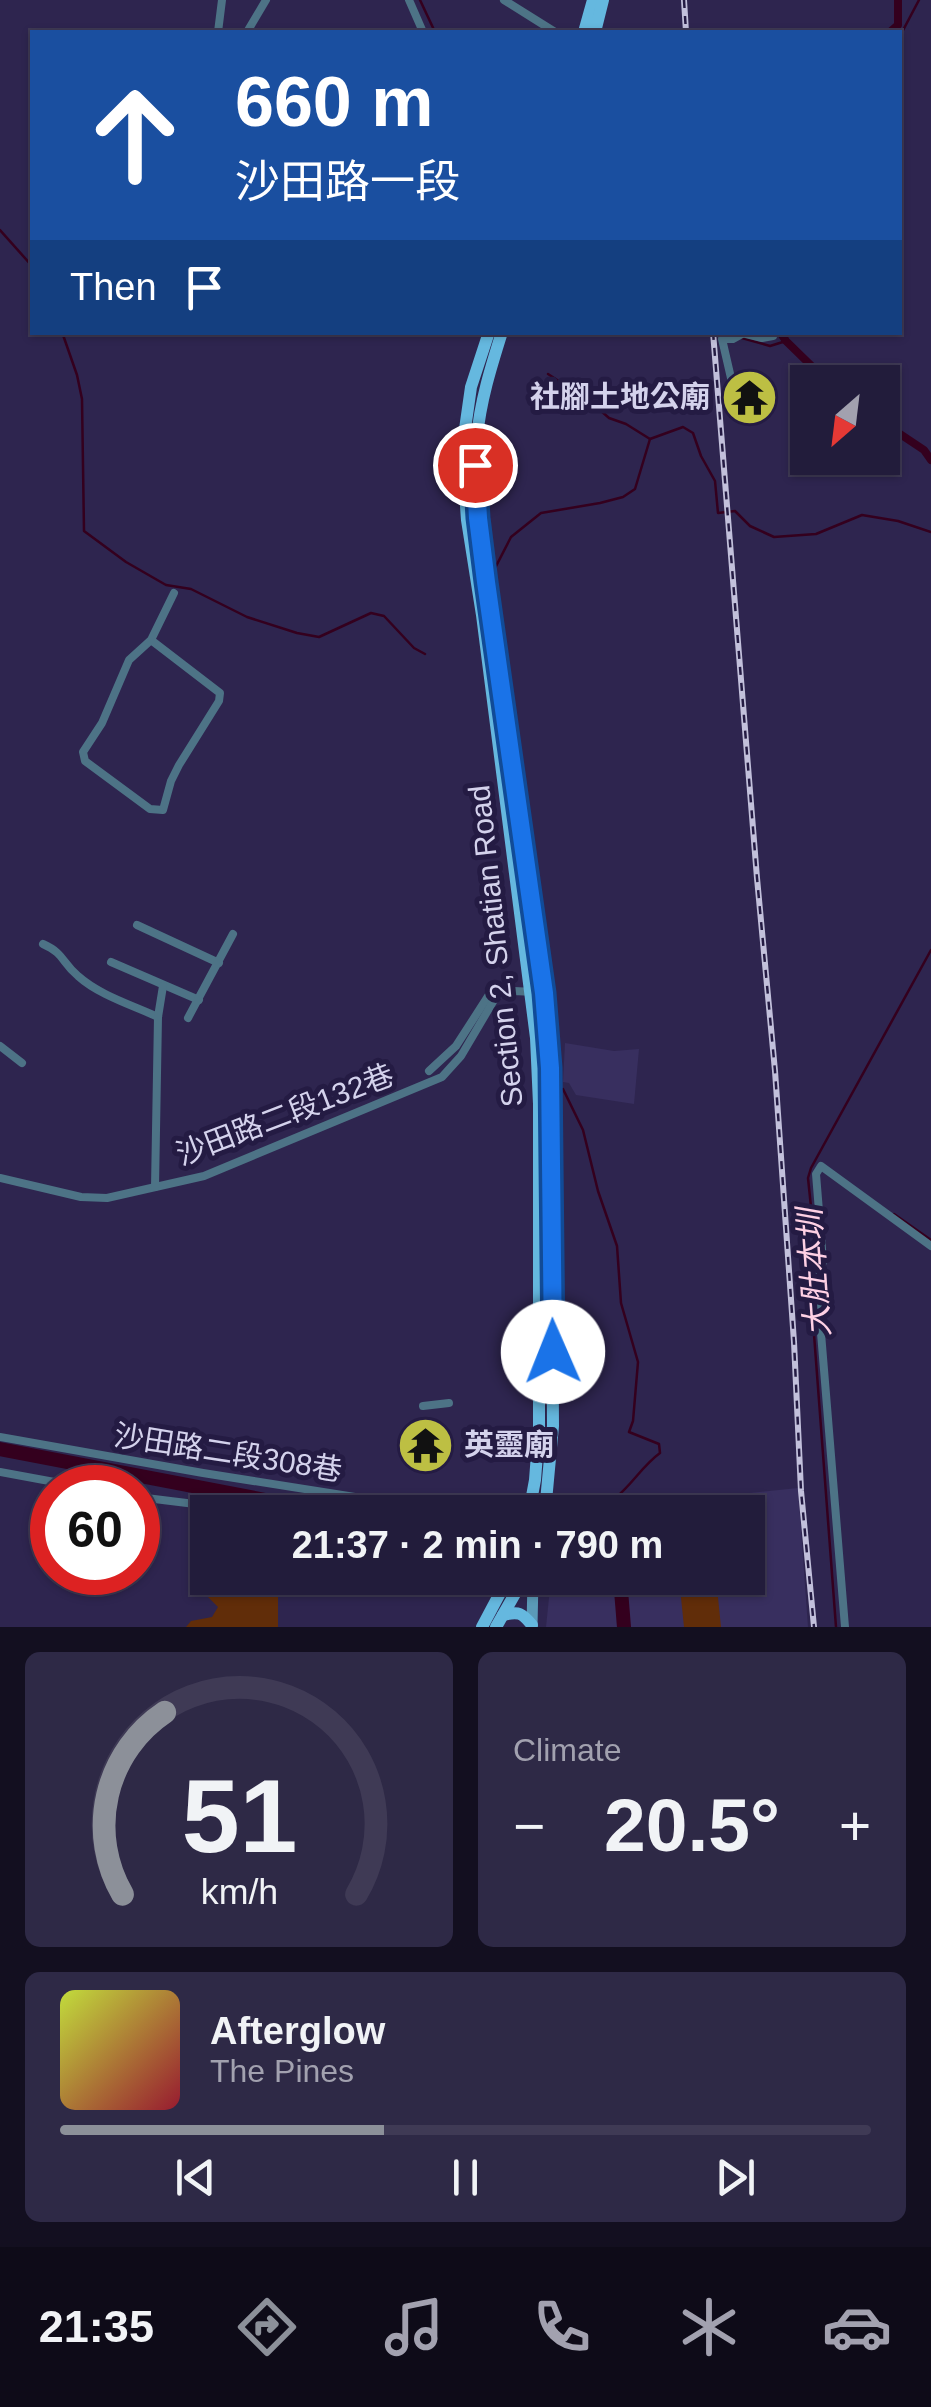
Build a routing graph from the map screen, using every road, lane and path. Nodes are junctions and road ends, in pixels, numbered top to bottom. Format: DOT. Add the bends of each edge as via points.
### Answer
graph roads {
  1 [pos="222,0"];
  2 [pos="266,0"];
  3 [pos="409,0"];
  4 [pos="504,0"];
  5 [pos="593,0"];
  6 [pos="604,0"];
  7 [pos="218,30"];
  8 [pos="248,30"];
  9 [pos="422,30"];
  10 [pos="553,30"];
  11 [pos="585,30"];
  12 [pos="596,30"];
  13 [pos="487,335"];
  14 [pos="501,335"];
  15 [pos="738,335"];
  16 [pos="749,335"];
  17 [pos="773,336"];
  18 [pos="750,387"];
  19 [pos="174,593"];
  20 [pos="486,615"];
  21 [pos="151,640"];
  22 [pos="136,925"];
  23 [pos="233,934"];
  24 [pos="42,944"];
  25 [pos="111,962"];
  26 [pos="219,963"];
  27 [pos="163,986"];
  28 [pos="494,987"];
  29 [pos="537,992"];
  30 [pos="199,1000"];
  31 [pos="158,1017"];
  32 [pos="188,1018"];
  33 [pos="0,1046"];
  34 [pos="22,1063"];
  35 [pos="429,1071"];
  36 [pos="0,1178"];
  37 [pos="155,1187"];
  38 [pos="931,1246"];
  39 [pos="448,1403"];
  40 [pos="423,1406"];
  41 [pos="0,1436"];
  42 [pos="0,1472"];
  43 [pos="30,1478"];
  44 [pos="342,1495"];
  45 [pos="532,1495"];
  46 [pos="547,1495"];
  47 [pos="160,1500"];
  48 [pos="190,1503"];
  49 [pos="499,1595"];
  50 [pos="515,1595"];
  51 [pos="533,1595"];
  52 [pos="500,1621"];
  53 [pos="532,1626"];
  54 [pos="482,1627"];
  55 [pos="844,1627"];
  1 -- 7 [label="street"];
  2 -- 8 [label="street"];
  3 -- 9 [label="street"];
  4 -- 10 [label="street"];
  5 -- 11 [label="main road"];
  6 -- 12 [label="main road"];
  13 -- 20 [label="main road" via="471,387 463,464 466,520"];
  14 -- 20 [label="main road" via="475,465"];
  15 -- 18 [label="street" via="722,339 733,382"];
  16 -- 17 [label="street"];
  19 -- 21 [label="street"];
  20 -- 29 [label="main road, Section 2, Shatian Road"];
  21 -- 21 [label="street" via="130,660 84,762 150,809 162,810 220,693"];
  22 -- 26 [label="street"];
  23 -- 26 [label="street"];
  24 -- 31 [label="street" via="57,950 92,986"];
  25 -- 27 [label="street"];
  26 -- 30 [label="street"];
  27 -- 30 [label="street"];
  27 -- 31 [label="street"];
  28 -- 35 [label="street" via="456,1046"];
  29 -- 37 [label="street, 沙田路二段132巷" via="498,995 442,1077 204,1176"];
  29 -- 45 [label="main road, Section 2, Shatian Road" via="539,1418"];
  29 -- 46 [label="main road, Section 2, Shatian Road" via="552,1104 553,1426"];
  30 -- 32 [label="street"];
  31 -- 37 [label="street"];
  33 -- 34 [label="street"];
  36 -- 37 [label="street, 沙田路二段132巷" via="80,1197"];
  38 -- 55 [label="street" via="820,1166 823,1261 816,1284"];
  39 -- 40 [label="street"];
  41 -- 44 [label="street, 沙田路二段308巷"];
  42 -- 43 [label="street"];
  47 -- 48 [label="street"];
  49 -- 54 [label="main road"];
  50 -- 52 [label="main road"];
  51 -- 53 [label="street"];
  52 -- 53 [label="main road" via="516,1611"];
}
